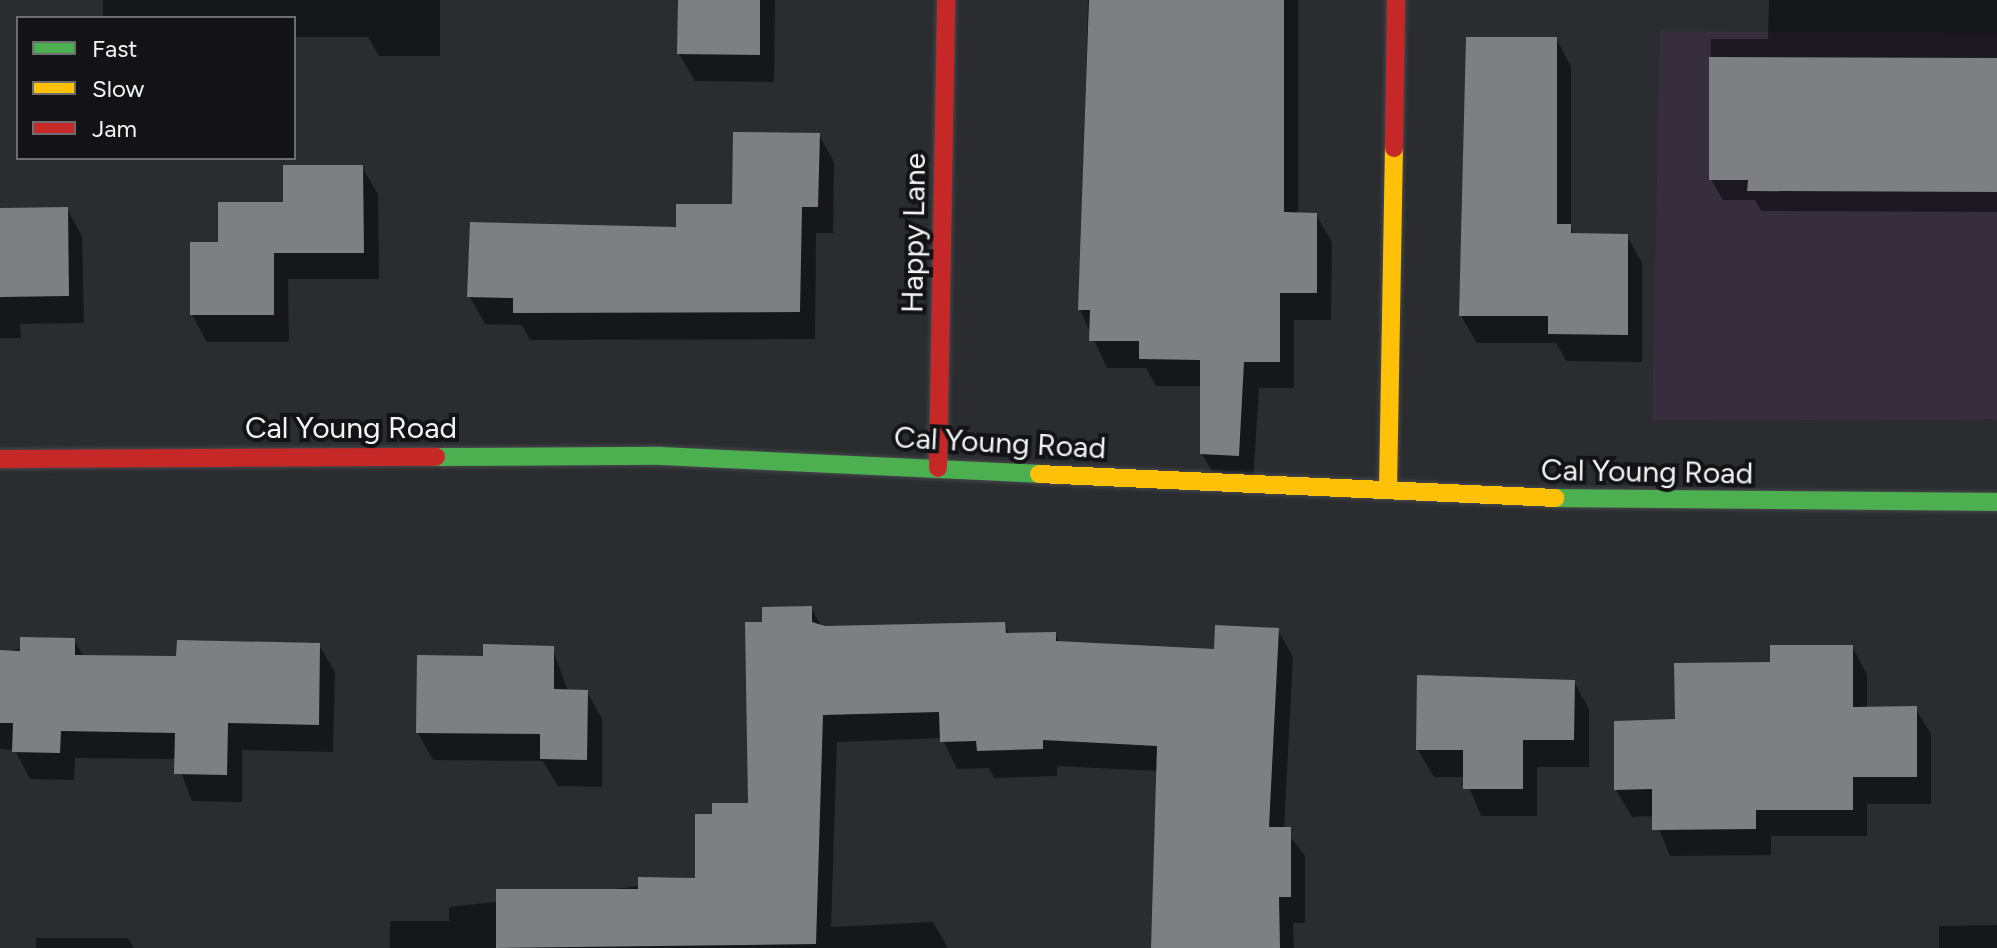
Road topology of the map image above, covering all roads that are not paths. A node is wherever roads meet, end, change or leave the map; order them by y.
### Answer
1 (946, 0) edge
2 (1396, 0) edge
3 (0, 459) edge
4 (938, 468) junction
5 (1388, 489) junction
6 (1997, 502) edge

1 - 4 main road, Happy Lane
2 - 5 main road
3 - 4 main road, Cal Young Road
4 - 5 main road, Cal Young Road
5 - 6 main road, Cal Young Road

